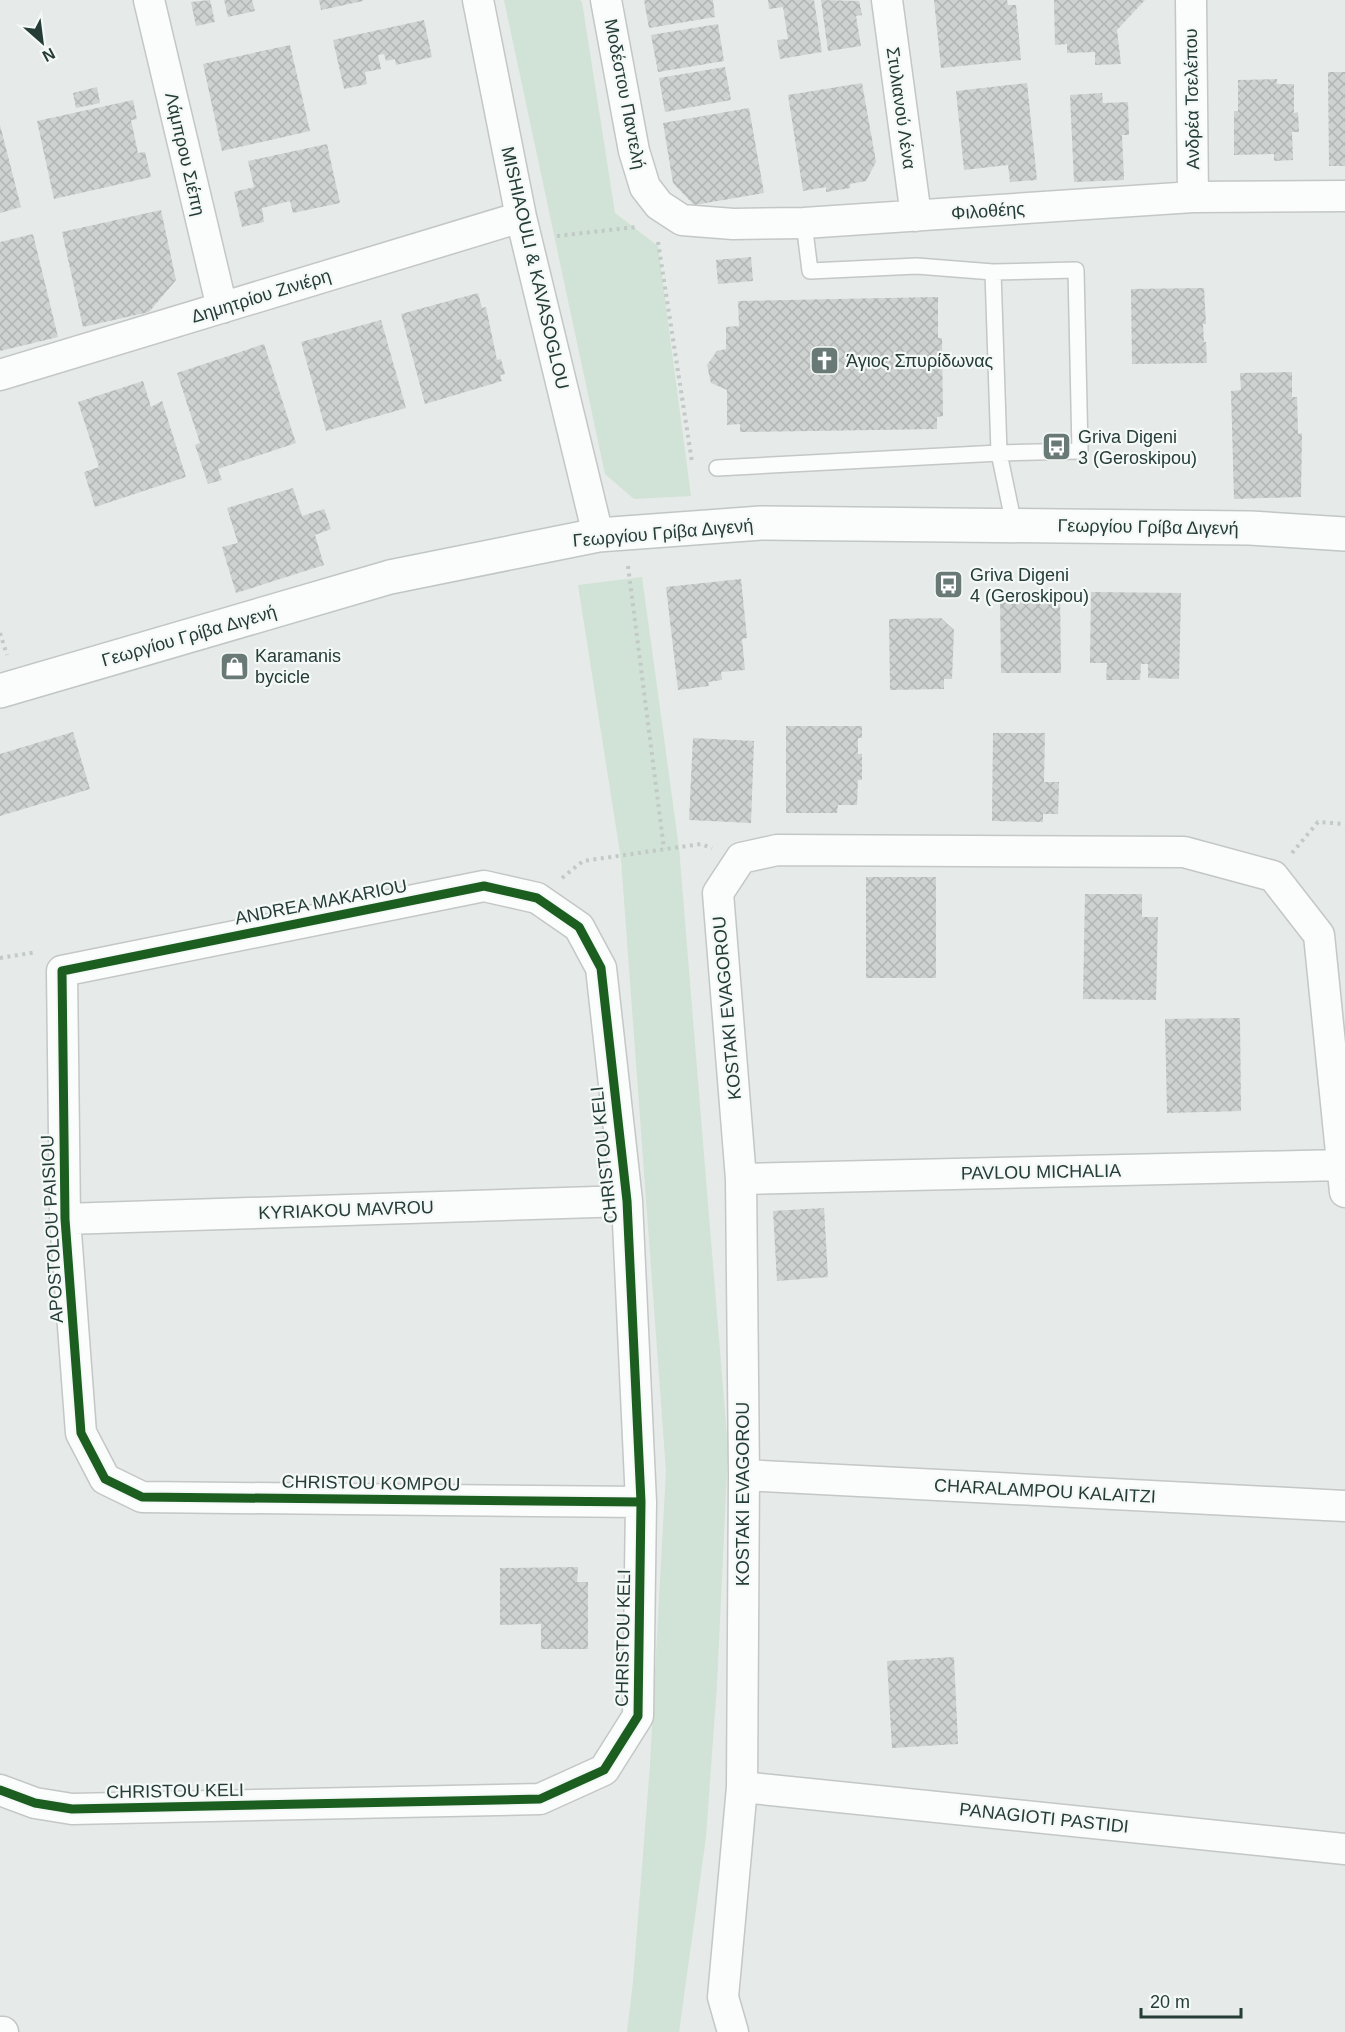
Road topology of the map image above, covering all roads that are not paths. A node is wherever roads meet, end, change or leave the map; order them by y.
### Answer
1 (149, 0) edge
2 (478, 0) edge
3 (606, 0) edge
4 (887, 0) edge
5 (1191, 0) edge
6 (1345, 196) edge
7 (1193, 197) junction
8 (653, 206) joint
9 (916, 216) junction
10 (804, 223) junction
11 (524, 229) junction
12 (993, 272) junction
13 (222, 308) junction
14 (0, 375) edge
15 (999, 453) junction
16 (717, 468) dead end
17 (1014, 525) junction
18 (611, 534) junction
19 (1345, 534) edge
20 (0, 691) edge
21 (579, 927) joint
22 (62, 971) joint
23 (1343, 1178) edge
24 (741, 1179) junction
25 (627, 1201) junction
26 (65, 1219) junction
27 (744, 1475) junction
28 (105, 1479) joint
29 (641, 1502) junction
30 (1345, 1506) edge
31 (742, 1787) junction
32 (0, 1790) edge
33 (1345, 1849) edge
34 (733, 2032) edge

1 - 13 street, Λάμπρου Σιέπη
2 - 11 street, MISHIAOULI & KAVASOGLOU
3 - 8 street, Μοδέστου Παντελή
4 - 9 street, Στυλιανού Λένα
5 - 7 street, Ανδρέα Τσελέπου
6 - 7 street, Φιλοθέης
7 - 9 street, Φιλοθέης
8 - 10 street, Φιλοθέης
9 - 10 street, Φιλοθέης
10 - 12 lane
11 - 13 street, Δημητρίου Ζινιέρη
11 - 18 street, MISHIAOULI & KAVASOGLOU
12 - 15 lane
12 - 15 lane
13 - 14 street, Δημητρίου Ζινιέρη
15 - 16 lane
15 - 17 lane
17 - 18 street, Γεωργίου Γρίβα Διγενή
17 - 19 street, Γεωργίου Γρίβα Διγενή
18 - 20 street, Γεωργίου Γρίβα Διγενή
21 - 22 street, ANDREA MAKARIOU
21 - 25 street, CHRISTOU KELI
22 - 26 street, APOSTOLOU PAISIOU
23 - 24 street, PAVLOU MICHALIA
23 - 24 street, KOSTAKI EVAGOROU
24 - 27 street, KOSTAKI EVAGOROU
25 - 26 street, KYRIAKOU MAVROU
25 - 29 street, CHRISTOU KELI
26 - 28 street, APOSTOLOU PAISIOU
27 - 30 street, CHARALAMPOU KALAITZI
27 - 31 street, KOSTAKI EVAGOROU
28 - 29 street, CHRISTOU KOMPOU
29 - 32 street, CHRISTOU KELI
31 - 33 street, PANAGIOTI PASTIDI
31 - 34 street, KOSTAKI EVAGOROU

